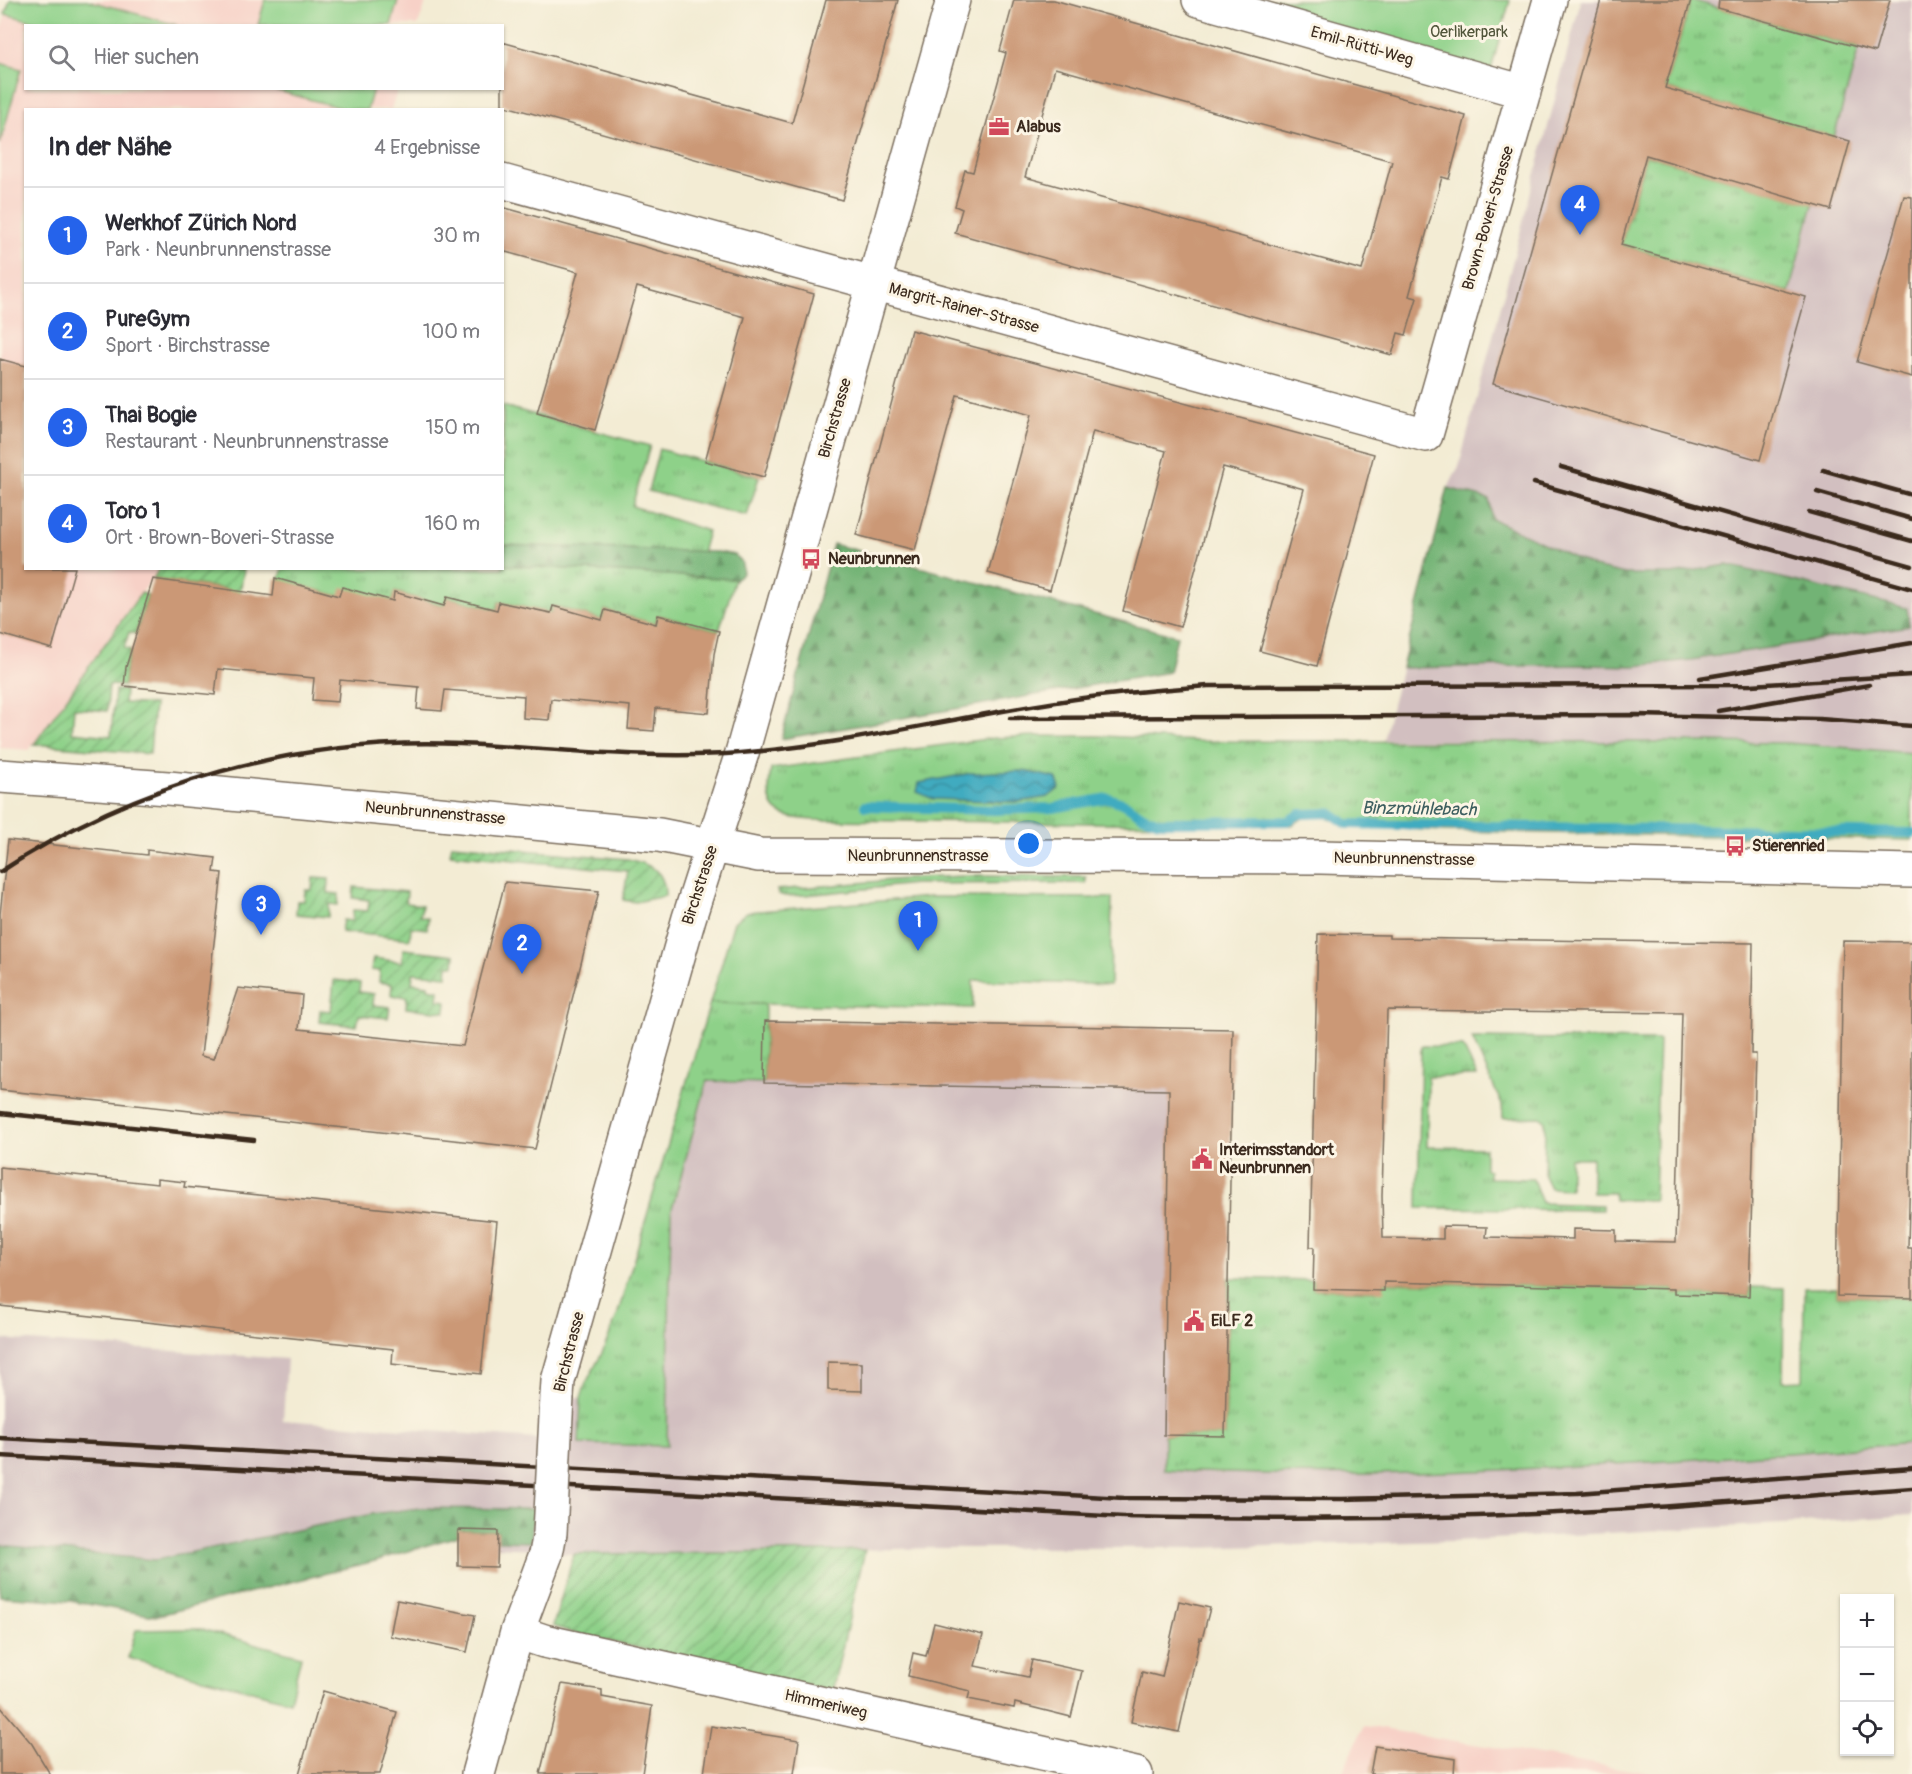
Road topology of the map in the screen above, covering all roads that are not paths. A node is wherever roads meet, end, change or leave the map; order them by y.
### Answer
1 (953, 0) edge
2 (1199, 0) edge
3 (1551, 0) edge
4 (1524, 92) junction
5 (504, 181) edge
6 (873, 283) junction
7 (1426, 435) joint
8 (0, 776) edge
9 (712, 846) junction
10 (1912, 871) edge
11 (517, 1632) junction
12 (477, 1774) edge
13 (1136, 1774) edge

1 - 6 street, Birchstrasse
2 - 4 street, Emil-Rütti-Weg
3 - 4 street, Brown-Boveri-Strasse
4 - 7 street, Brown-Boveri-Strasse
5 - 6 street, Margrit-Rainer-Strasse
6 - 7 street, Margrit-Rainer-Strasse
6 - 9 street, Birchstrasse
8 - 9 street, Neunbrunnenstrasse
9 - 10 street, Neunbrunnenstrasse
9 - 11 street, Birchstrasse, bridge
11 - 12 street, Birchstrasse
11 - 13 street, Himmeriweg

